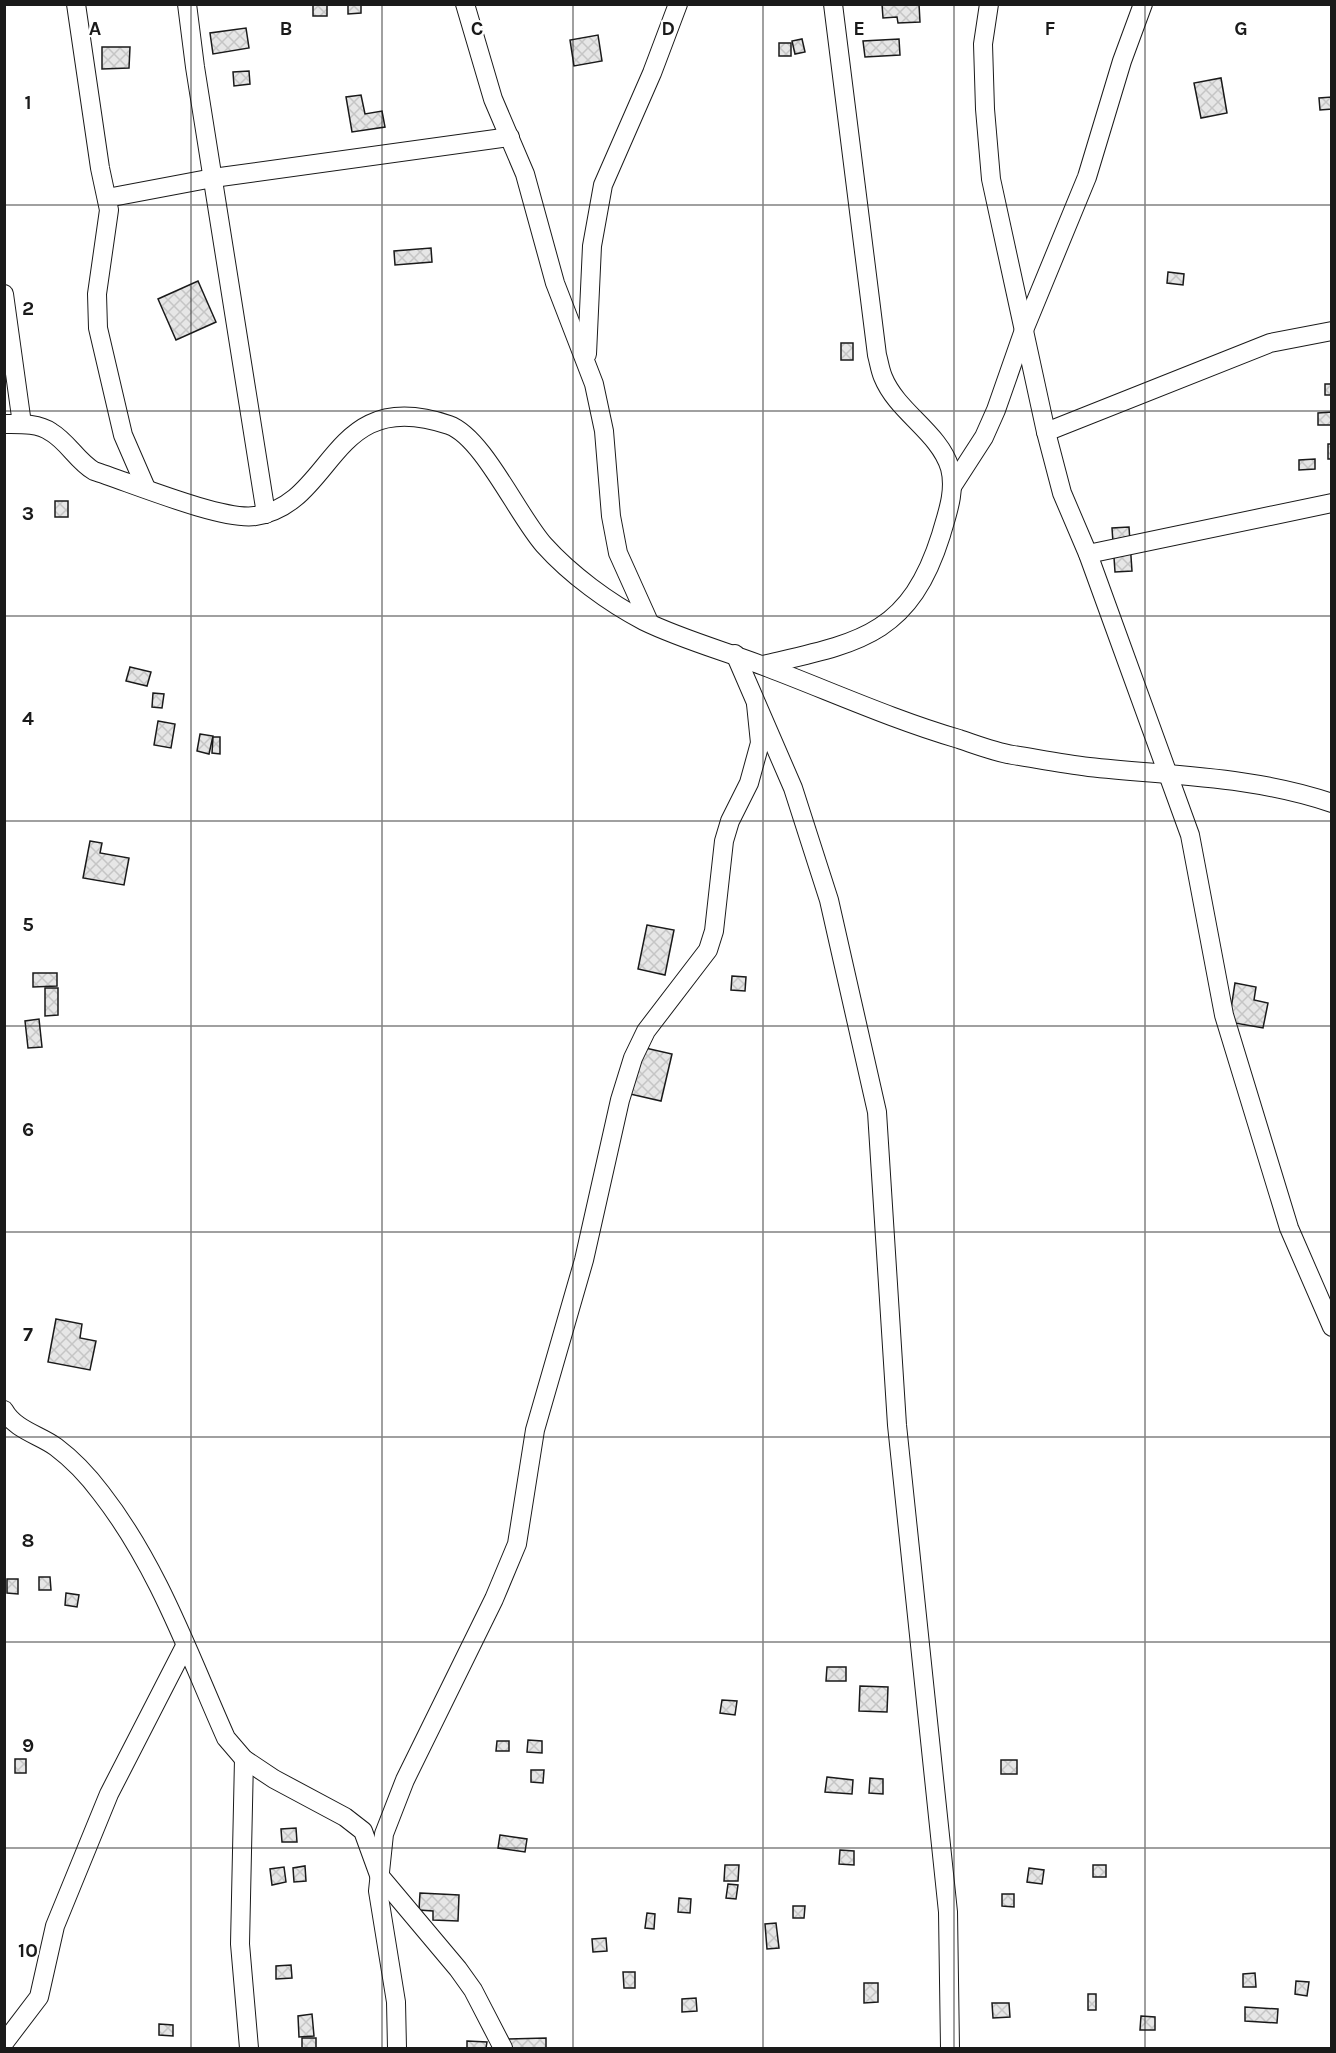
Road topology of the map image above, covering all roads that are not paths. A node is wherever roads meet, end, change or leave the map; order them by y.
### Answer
1 (76, 4) edge
2 (188, 4) edge
3 (465, 4) edge
4 (678, 4) edge
5 (833, 4) edge
6 (989, 4) edge
7 (1143, 4) edge
8 (510, 137) junction
9 (213, 177) junction
10 (107, 198) junction
11 (4, 294) edge
12 (1024, 330) junction
13 (1332, 331) edge
14 (586, 362) junction
15 (13, 424) edge
16 (1046, 432) junction
17 (952, 485) junction
18 (146, 488) junction
19 (1332, 502) edge
20 (266, 514) junction
21 (1088, 554) junction
22 (649, 622) junction
23 (735, 654) junction
24 (763, 665) junction
25 (756, 704) junction
26 (1170, 774) junction
27 (1332, 803) edge
28 (1332, 1327) edge
29 (4, 1410) edge
30 (185, 1646) junction
31 (244, 1759) junction
32 (379, 1875) junction
33 (4, 2043) edge
34 (249, 2049) edge
35 (397, 2049) edge
36 (503, 2049) edge
37 (950, 2049) edge

1 - 10 street
2 - 9 street
3 - 8 street
4 - 14 street
5 - 17 street
6 - 12 street
7 - 12 street
8 - 9 street
8 - 14 street
9 - 10 street
9 - 20 street
10 - 18 street
11 - 15 street
12 - 16 street
12 - 17 street
13 - 16 street
14 - 22 street
15 - 18 street
16 - 21 street
17 - 24 street
18 - 20 street
19 - 21 street
20 - 22 street
21 - 26 street
22 - 23 street
23 - 24 street
23 - 25 street
24 - 26 street
25 - 32 street
25 - 37 street
26 - 27 street
26 - 28 street
29 - 30 street
30 - 31 street
30 - 33 street
31 - 32 street
31 - 34 street
32 - 35 street
32 - 36 street

